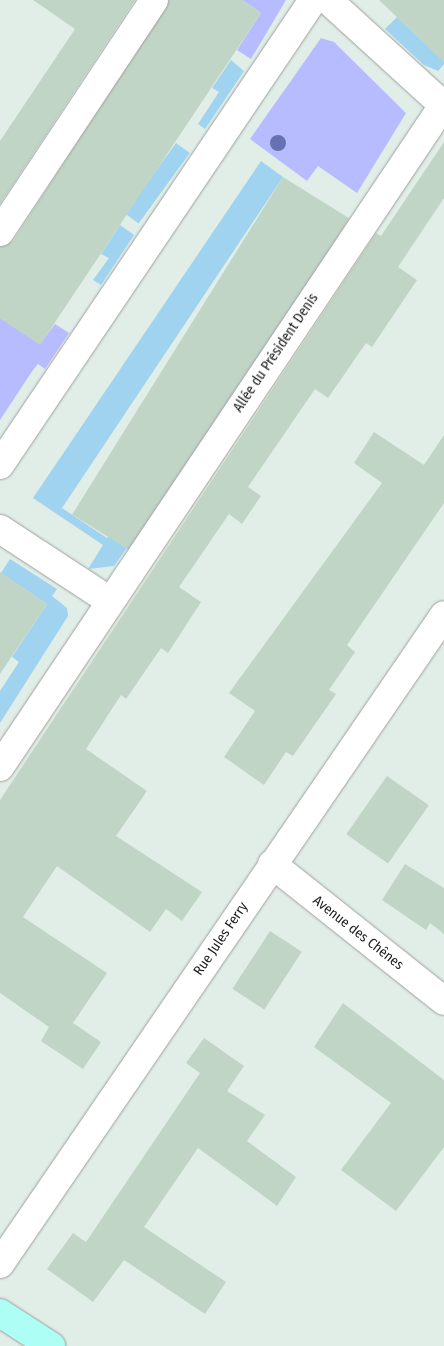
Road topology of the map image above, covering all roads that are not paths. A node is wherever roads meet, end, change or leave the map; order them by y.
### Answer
1 (154, 0) edge
2 (313, 0) edge
3 (328, 0) edge
4 (444, 104) edge
5 (0, 232) edge
6 (0, 465) edge
7 (0, 529) edge
8 (110, 601) junction
9 (444, 615) edge
10 (0, 767) edge
11 (272, 864) junction
12 (444, 1001) edge
13 (0, 1264) edge
14 (0, 1312) edge
15 (51, 1346) edge

1 - 5 street
2 - 6 street
3 - 4 street, Allée du Président Denis
4 - 8 street, Allée du Président Denis
7 - 8 street
8 - 10 street, Allée du Président Denis
9 - 11 street, Rue Jules Ferry
11 - 12 street, Avenue des Chênes
11 - 13 street, Rue Jules Ferry
14 - 15 main road

